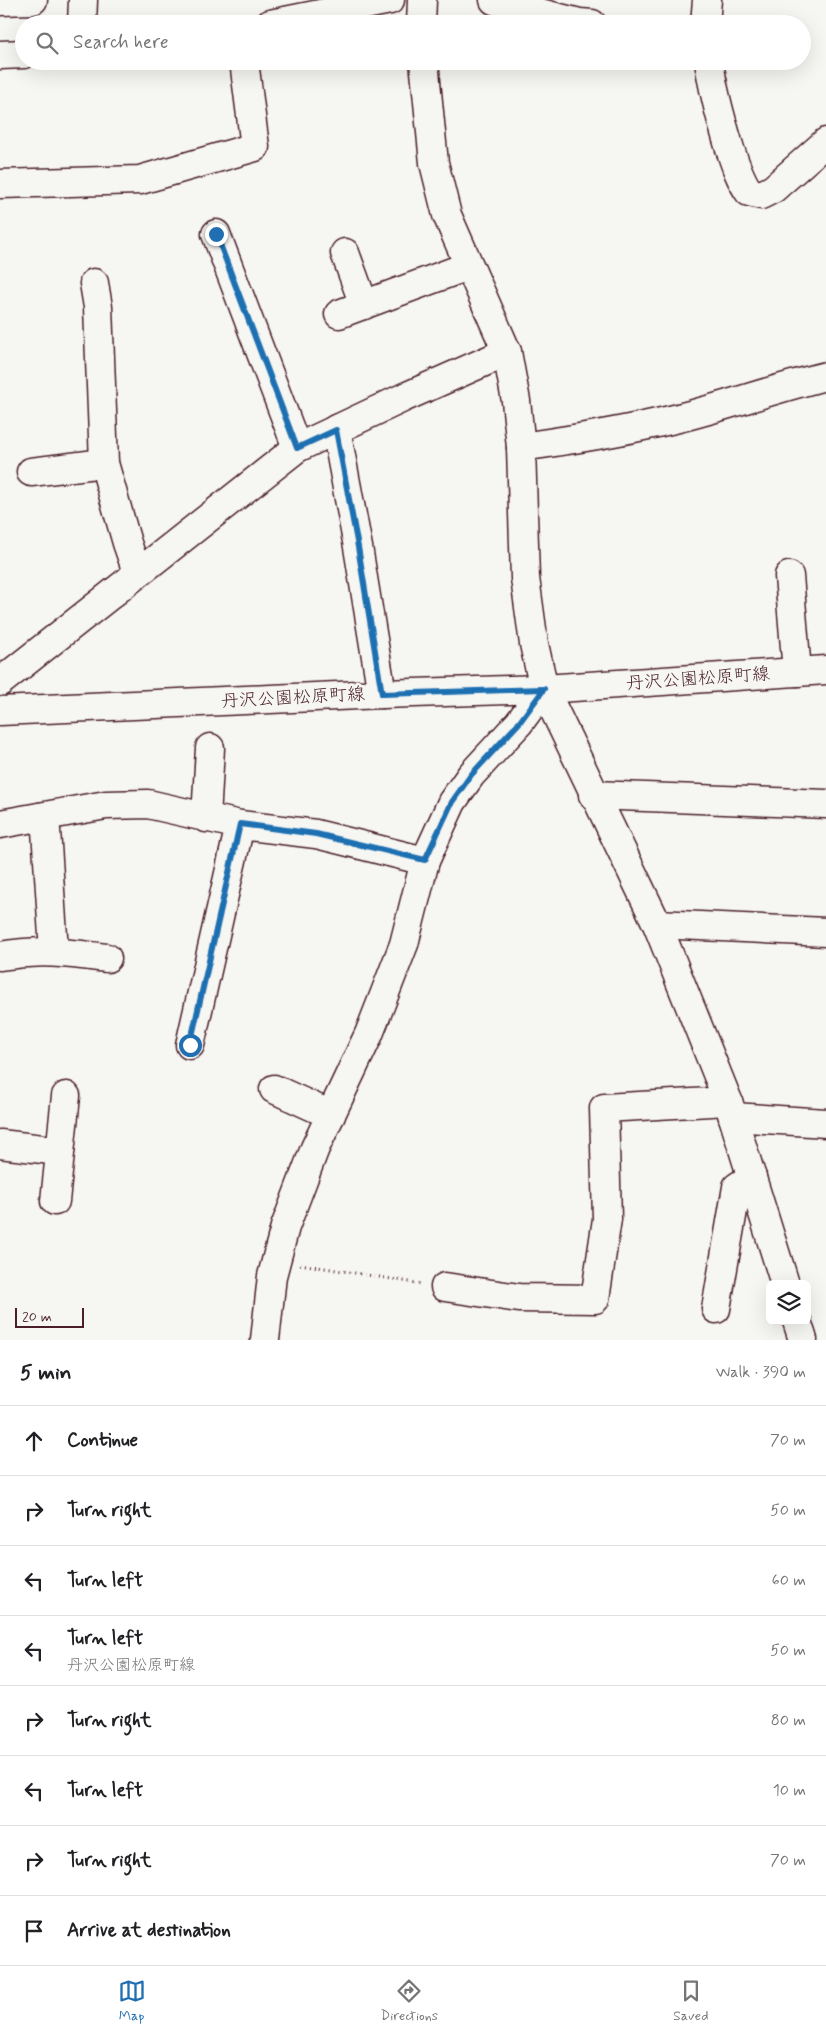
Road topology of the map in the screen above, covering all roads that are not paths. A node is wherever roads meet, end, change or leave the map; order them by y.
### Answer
1 (34, 0) edge
2 (82, 0) edge
3 (390, 0) edge
4 (422, 0) edge
5 (494, 0) edge
6 (707, 0) edge
7 (0, 1) edge
8 (82, 15) edge
9 (315, 15) edge
10 (421, 15) edge
11 (546, 15) edge
12 (706, 15) edge
13 (15, 54) edge
14 (0, 55) edge
15 (245, 70) edge
16 (425, 70) edge
17 (710, 70) edge
18 (826, 142) edge
19 (0, 184) edge
20 (216, 234) dead end
21 (345, 253) dead end
22 (468, 266) junction
23 (104, 298) dead end
24 (507, 352) junction
25 (826, 376) edge
26 (336, 430) junction
27 (521, 447) junction
28 (297, 448) junction
29 (104, 462) junction
30 (31, 472) dead end
31 (137, 572) junction
32 (789, 576) dead end
33 (826, 670) edge
34 (797, 672) junction
35 (0, 682) edge
36 (544, 689) junction
37 (382, 694) junction
38 (0, 711) edge
39 (210, 748) dead end
40 (593, 795) junction
41 (826, 804) edge
42 (40, 817) junction
43 (206, 818) junction
44 (0, 824) edge
45 (240, 824) junction
46 (425, 860) junction
47 (657, 924) junction
48 (826, 932) edge
49 (54, 951) junction
50 (0, 956) edge
51 (107, 958) dead end
52 (190, 1045) dead end
53 (274, 1089) dead end
54 (66, 1096) dead end
55 (730, 1109) junction
56 (331, 1115) junction
57 (826, 1123) edge
58 (0, 1144) edge
59 (60, 1151) junction
60 (752, 1177) junction
61 (55, 1201) dead end
62 (784, 1280) edge
63 (445, 1287) road end
64 (716, 1309) dead end
65 (798, 1325) edge
66 (265, 1340) edge
67 (803, 1340) edge
68 (820, 1340) edge
69 (826, 1340) edge

1 - 7 street
2 - 8 street
3 - 9 street
4 - 10 street
5 - 11 street
6 - 12 street
13 - 14 street
15 - 19 street
16 - 22 street
17 - 18 street
20 - 28 street
21 - 22 street
22 - 24 street
23 - 29 street
24 - 26 street
24 - 27 street
25 - 27 street
26 - 28 street
26 - 37 street
27 - 36 street
28 - 31 street
29 - 30 street
29 - 31 street
31 - 35 street
32 - 34 street
33 - 34 street, 丹沢公園松原町線
34 - 36 street, 丹沢公園松原町線
36 - 37 street, 丹沢公園松原町線
36 - 40 street
36 - 46 street
37 - 38 street, 丹沢公園松原町線
39 - 43 street
40 - 41 street
40 - 47 street
42 - 43 street
42 - 44 street
42 - 49 street
43 - 45 street
45 - 46 street
45 - 52 street
46 - 56 street
47 - 48 street
47 - 55 street
49 - 50 street
49 - 51 street
53 - 56 street
54 - 59 street
55 - 57 street
55 - 60 street
55 - 63 street
56 - 66 street
58 - 59 street
59 - 61 street
60 - 62 street
60 - 64 street
65 - 67 street
68 - 69 street

